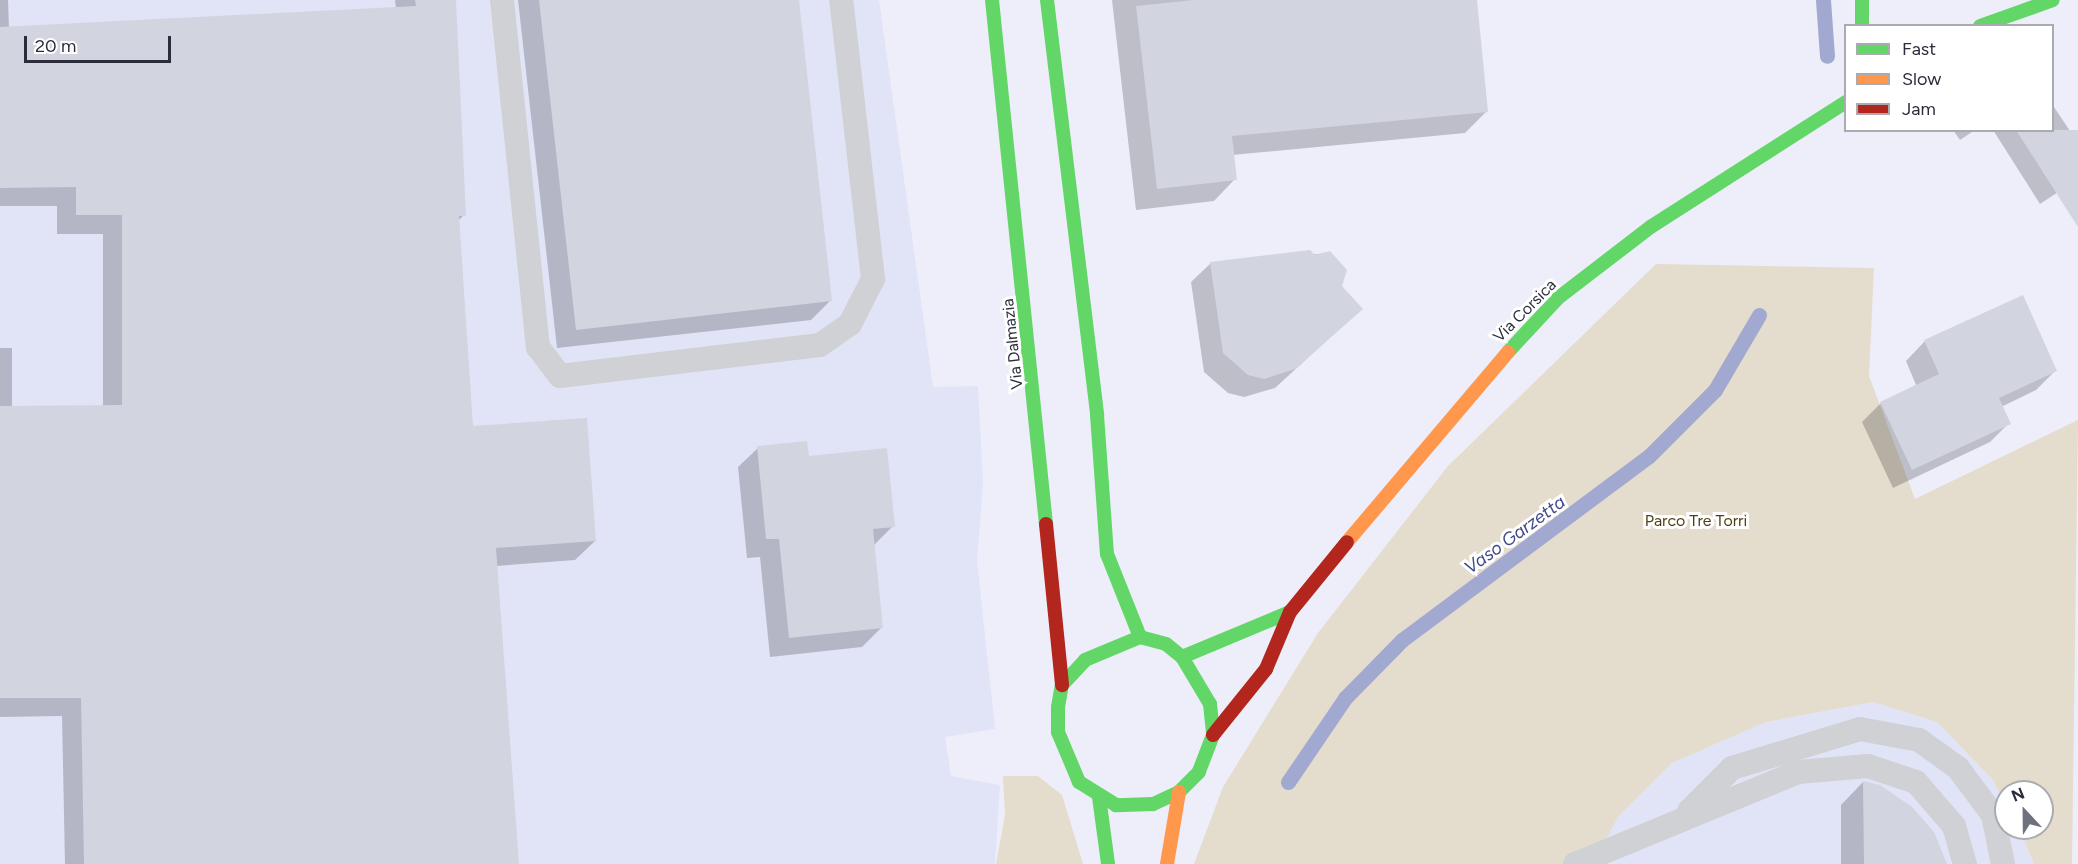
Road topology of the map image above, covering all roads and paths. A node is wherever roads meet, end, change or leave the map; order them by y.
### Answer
1 (502, 0) edge
2 (841, 0) edge
3 (992, 0) edge
4 (1047, 0) edge
5 (1863, 0) edge
6 (2053, 0) edge
7 (1862, 24) edge
8 (1986, 24) edge
9 (1844, 103) edge
10 (1290, 612) junction
11 (1140, 638) junction
12 (1182, 657) junction
13 (1062, 685) junction
14 (1213, 735) junction
15 (1179, 792) junction
16 (1099, 797) junction
17 (1682, 817) junction
18 (1108, 864) edge
19 (1167, 864) edge
20 (1575, 864) edge
21 (1965, 864) edge
22 (2003, 864) edge

1 - 2 lane
3 - 13 main road, Via Dalmazia
4 - 11 main road
5 - 7 main road
6 - 8 main road
9 - 10 main road, Via Corsica
10 - 12 main road, Via Corsica
10 - 14 main road, Via Corsica
11 - 12 main road, Via Corsica
11 - 13 main road
12 - 14 main road, Via Corsica
13 - 16 main road, Via Corsica
14 - 15 main road, Via Corsica
15 - 16 main road, Via Corsica
15 - 19 main road
16 - 18 main road
17 - 20 lane
17 - 21 lane
17 - 22 lane

